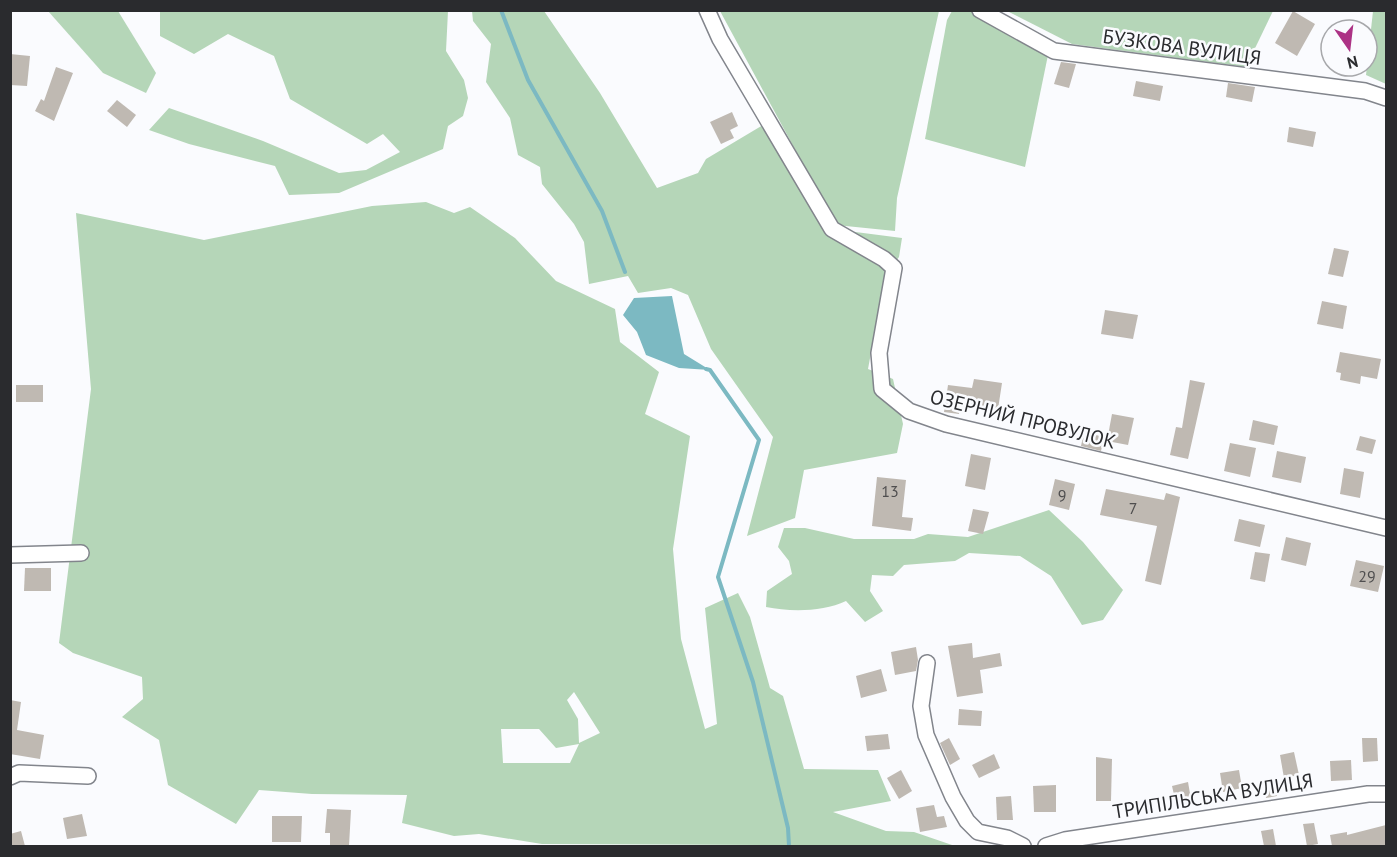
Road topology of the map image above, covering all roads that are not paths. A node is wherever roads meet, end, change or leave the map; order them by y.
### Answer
1 (707, 10) edge
2 (980, 10) edge
3 (1386, 98) edge
4 (1386, 528) edge
5 (81, 553) dead end
6 (10, 555) edge
7 (927, 663) dead end
8 (88, 776) dead end
9 (10, 777) edge
10 (1386, 794) edge
11 (1023, 846) edge
12 (1046, 846) edge

1 - 4 street, ОЗЕРНИЙ ПРОВУЛОК
2 - 3 street, БУЗКОВА ВУЛИЦЯ
5 - 6 street
7 - 11 street
8 - 9 street
10 - 12 street, ТРИПІЛЬСЬКА ВУЛИЦЯ

